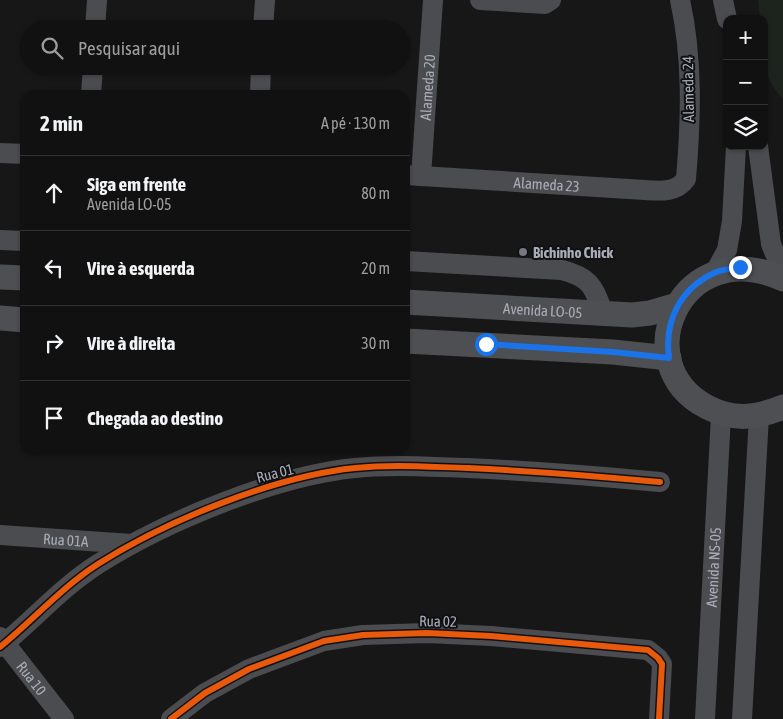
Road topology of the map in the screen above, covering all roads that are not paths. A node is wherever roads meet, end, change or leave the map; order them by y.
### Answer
1 (97, 0) edge
2 (265, 0) edge
3 (433, 0) edge
4 (480, 0) edge
5 (551, 0) edge
6 (680, 0) edge
7 (723, 0) edge
8 (726, 15) edge
9 (96, 20) edge
10 (264, 20) edge
11 (92, 75) edge
12 (261, 75) edge
13 (91, 90) edge
14 (260, 90) edge
15 (736, 150) edge
16 (759, 150) edge
17 (0, 153) edge
18 (20, 154) edge
19 (413, 176) edge
20 (686, 180) joint
21 (0, 240) edge
22 (20, 241) edge
23 (410, 262) edge
24 (715, 272) junction
25 (783, 273) edge
26 (0, 276) edge
27 (20, 278) edge
28 (783, 279) edge
29 (410, 302) edge
30 (677, 304) junction
31 (604, 314) junction
32 (0, 318) edge
33 (20, 320) edge
34 (410, 341) edge
35 (669, 358) junction
36 (783, 406) edge
37 (722, 415) junction
38 (759, 416) junction
39 (660, 482) dead end
40 (0, 535) edge
41 (132, 544) junction
42 (2, 642) edge
43 (64, 719) edge
44 (171, 719) edge
45 (659, 719) edge
46 (705, 719) edge
47 (742, 719) edge

1 - 9 street
2 - 10 street
3 - 19 street, Alameda 20
4 - 5 street
6 - 20 street, Alameda 24
7 - 8 street
11 - 13 street
12 - 14 street
15 - 24 street
16 - 25 street
17 - 18 street
19 - 20 street, Alameda 23
21 - 22 street
23 - 31 street
24 - 28 main road
24 - 30 main road
26 - 27 main road
29 - 31 main road, Avenida LO-05
30 - 31 main road, Avenida LO-05
30 - 35 main road
32 - 33 main road
34 - 35 main road
35 - 37 main road
36 - 38 main road
37 - 38 main road
37 - 46 street, Avenida NS-05
38 - 47 street
39 - 41 street, Rua 01
40 - 41 street, Rua 01A
41 - 42 street, Rua 01
42 - 43 street, Rua 10
44 - 45 street, Rua 02

